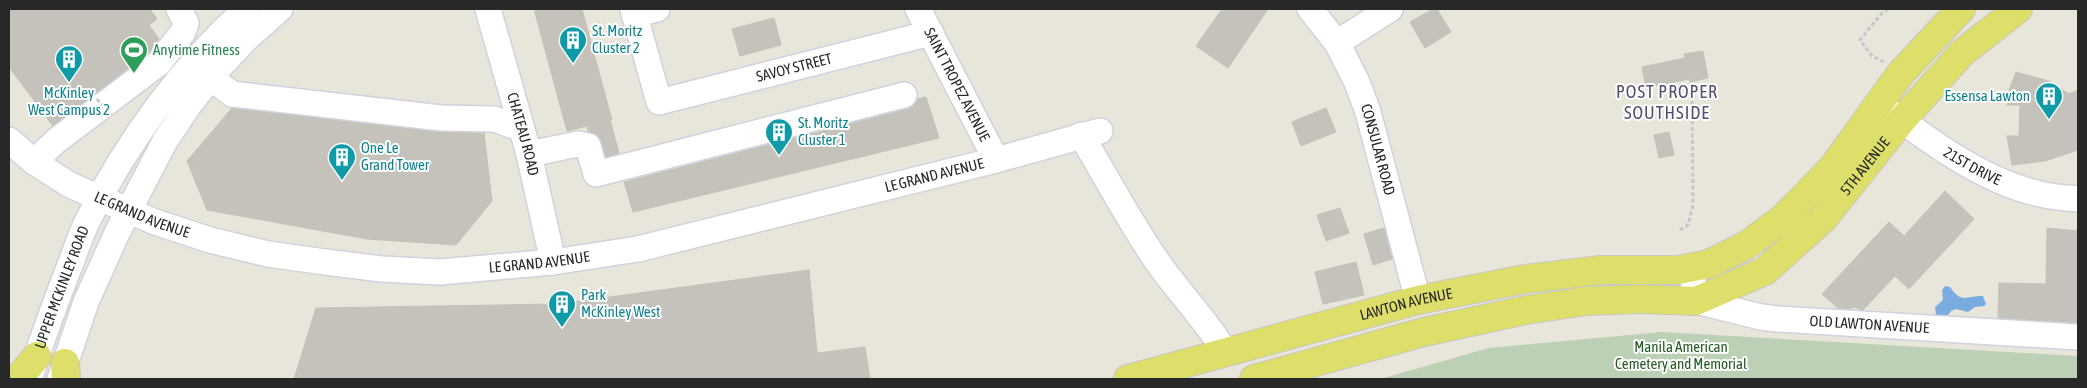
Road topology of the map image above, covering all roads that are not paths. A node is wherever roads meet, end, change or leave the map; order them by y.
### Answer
1 (179, 9) edge
2 (280, 9) edge
3 (488, 9) edge
4 (918, 9) edge
5 (1310, 9) edge
6 (1390, 9) edge
7 (1962, 9) edge
8 (2018, 9) edge
9 (641, 11) edge
10 (235, 20) edge
11 (931, 33) junction
12 (1337, 43) junction
13 (211, 78) junction
14 (904, 95) dead end
15 (1879, 103) junction
16 (1902, 120) junction
17 (522, 129) junction
18 (9, 140) edge
19 (529, 154) junction
20 (996, 160) junction
21 (34, 162) junction
22 (100, 197) junction
23 (2078, 199) edge
24 (129, 211) junction
25 (553, 262) junction
26 (1691, 268) junction
27 (1418, 300) junction
28 (1696, 301) junction
29 (2078, 336) edge
30 (1226, 353) junction
31 (33, 368) edge
32 (64, 374) edge
33 (18, 379) edge
34 (1128, 379) edge
35 (1254, 379) edge

1 - 21 street
2 - 10 street
3 - 17 street, CHATEAU ROAD
4 - 11 street, SAINT TROPEZ AVENUE
5 - 12 street, CONSULAR ROAD
6 - 12 street
7 - 15 main road, 5TH AVENUE
8 - 16 main road, 5TH AVENUE
9 - 11 street, SAVOY STREET
10 - 13 street, UPPER MCKINLEY ROAD
10 - 22 street, UPPER MCKINLEY ROAD
11 - 20 street, SAINT TROPEZ AVENUE
12 - 27 street, CONSULAR ROAD
13 - 17 street
13 - 24 street, UPPER MCKINLEY ROAD
14 - 19 street
15 - 16 street, 21ST DRIVE
15 - 26 main road, 5TH AVENUE
16 - 23 street, 21ST DRIVE
16 - 28 main road, 5TH AVENUE
17 - 19 street, CHATEAU ROAD
18 - 21 street, LE GRAND AVENUE
19 - 25 street, CHATEAU ROAD
20 - 25 street, LE GRAND AVENUE
20 - 30 street, LE GRAND AVENUE
21 - 22 street, LE GRAND AVENUE
22 - 24 street, LE GRAND AVENUE
22 - 31 street, UPPER MCKINLEY ROAD
24 - 25 street, LE GRAND AVENUE
24 - 32 street, UPPER MCKINLEY ROAD
26 - 27 main road, LAWTON AVENUE
26 - 28 street
27 - 30 main road, LAWTON AVENUE
28 - 29 street, OLD LAWTON AVENUE
28 - 35 main road, LAWTON AVENUE
30 - 34 main road, LAWTON AVENUE
31 - 33 main road

